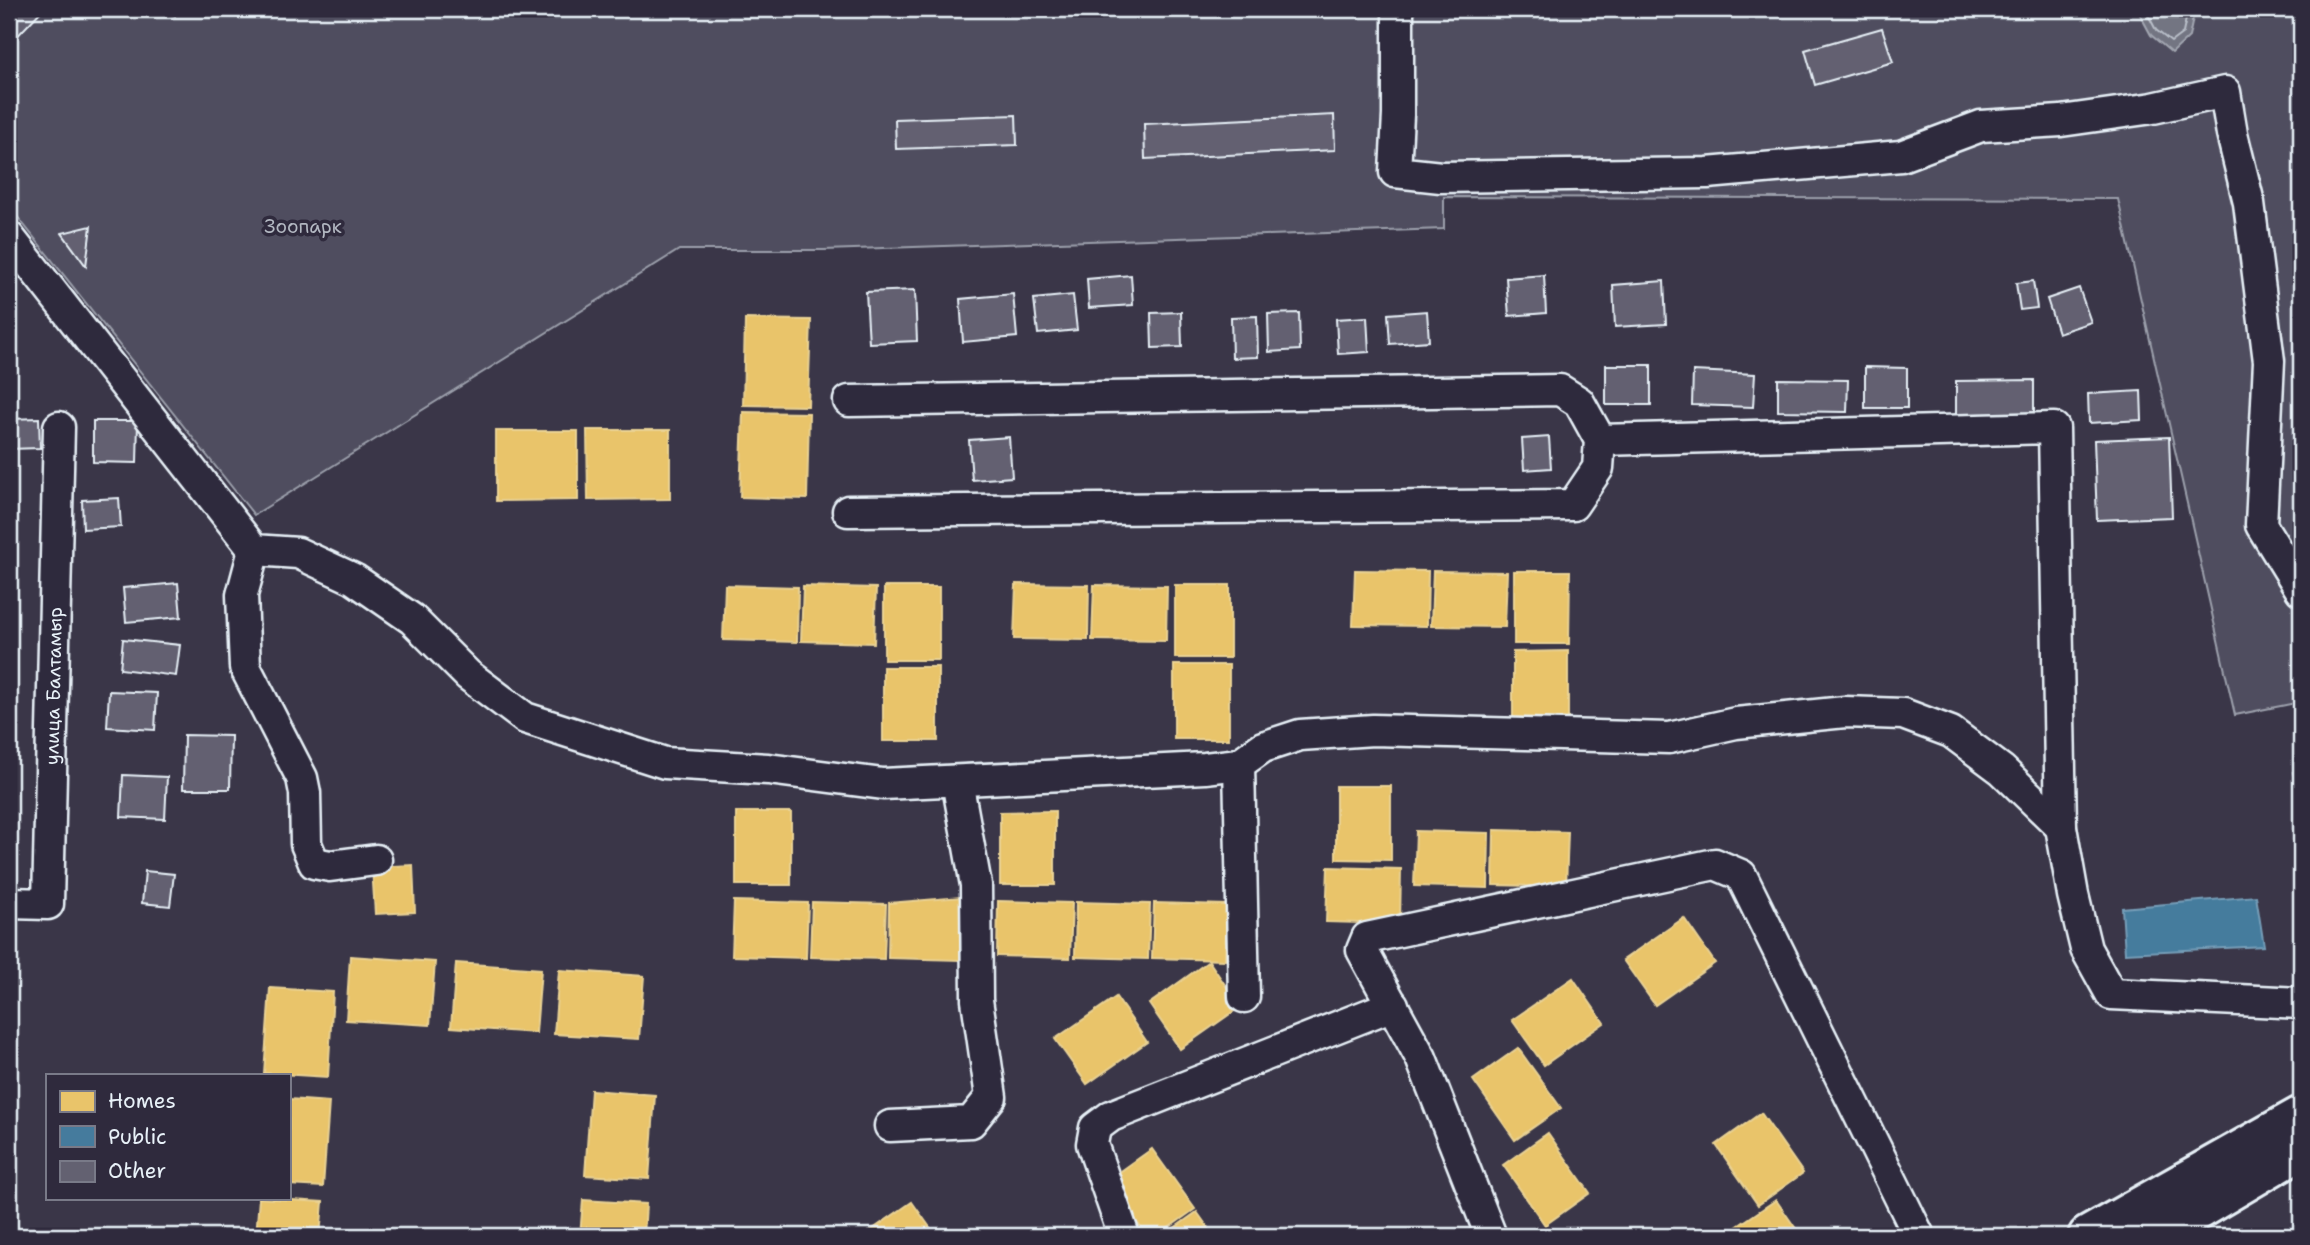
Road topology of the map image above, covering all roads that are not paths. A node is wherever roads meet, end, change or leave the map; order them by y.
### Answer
1 (1398, 9) edge
2 (13, 249) edge
3 (849, 401) dead end
4 (59, 427) dead end
5 (1600, 440) junction
6 (848, 511) dead end
7 (254, 550) junction
8 (2301, 590) edge
9 (1239, 764) junction
10 (957, 781) junction
11 (2061, 827) junction
12 (376, 860) dead end
13 (9, 903) edge
14 (1244, 997) dead end
15 (2301, 1003) edge
16 (1393, 1005) junction
17 (2301, 1116) edge
18 (890, 1126) dead end
19 (2301, 1149) edge
20 (1124, 1236) edge
21 (1491, 1236) edge
22 (1920, 1236) edge
23 (2088, 1236) edge
24 (2154, 1236) edge

1 - 8 street
2 - 7 street
3 - 5 street
4 - 13 street, улица Балтамыр
5 - 6 street
5 - 11 street
7 - 10 street
7 - 12 street
9 - 10 street
9 - 11 street
9 - 14 street
10 - 18 street
11 - 15 street
16 - 20 street
16 - 21 street
16 - 22 street
17 - 23 main road
19 - 24 main road

